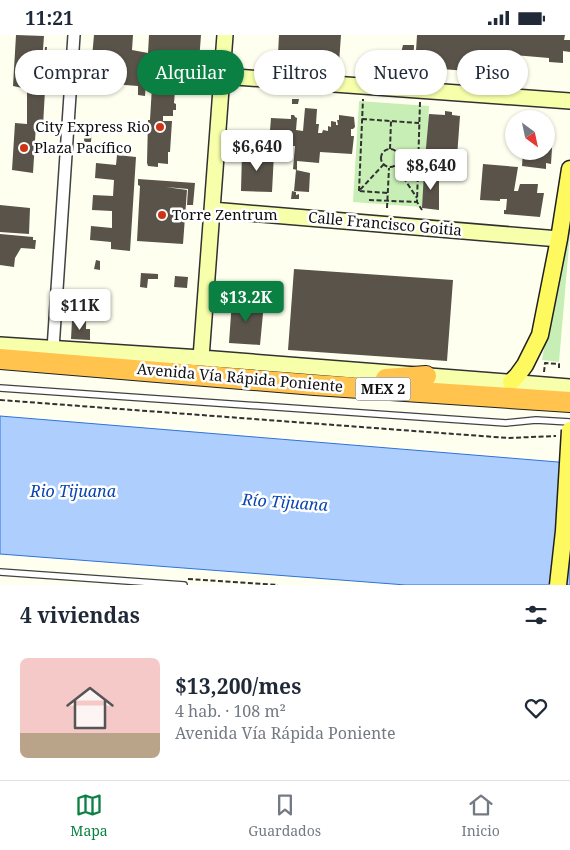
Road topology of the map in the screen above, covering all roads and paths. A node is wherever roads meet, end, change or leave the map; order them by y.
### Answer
1 (74, 35) edge
2 (225, 35) edge
3 (224, 50) edge
4 (244, 78) edge
5 (221, 95) edge
6 (363, 95) dead end
7 (420, 100) dead end
8 (570, 101) edge
9 (362, 119) junction
10 (391, 121) junction
11 (419, 123) junction
12 (390, 149) junction
13 (384, 164) junction
14 (395, 165) junction
15 (389, 167) junction
16 (570, 169) edge
17 (359, 191) junction
18 (388, 193) junction
19 (417, 198) junction
20 (369, 199) dead end
21 (387, 200) junction
22 (417, 202) junction
23 (387, 208) dead end
24 (212, 210) junction
25 (422, 210) dead end
26 (559, 239) junction
27 (0, 345) edge
28 (54, 349) junction
29 (201, 358) junction
30 (0, 359) edge
31 (559, 368) dead end
32 (544, 372) dead end
33 (426, 376) junction
34 (511, 382) junction
35 (315, 385) junction
36 (570, 387) edge
37 (0, 388) edge
38 (0, 400) edge
39 (570, 402) edge
40 (570, 422) edge
41 (566, 433) edge
42 (0, 572) edge
43 (184, 585) edge
44 (558, 585) edge

1 - 28 street
2 - 3 street
4 - 8 street
5 - 24 street
6 - 9 path
7 - 11 path
9 - 10 path
9 - 17 path
10 - 11 path
10 - 12 path
11 - 19 path
12 - 13 path
12 - 14 path
13 - 15 path
13 - 17 path
14 - 15 path
14 - 19 path
15 - 18 path
16 - 26 main road
17 - 18 path
18 - 21 path
19 - 22 path
20 - 21 path
21 - 22 path
21 - 23 path
22 - 25 path
24 - 26 street, Calle Francisco Goitia
24 - 29 street
26 - 34 main road
27 - 28 street, Avenida Vía Rápida Poniente
28 - 29 street, Avenida Vía Rápida Poniente
29 - 33 street, Avenida Vía Rápida Poniente
30 - 35 highway, Avenida Vía Rápida Poniente / MEX 2
31 - 32 path
33 - 34 street, Avenida Vía Rápida Poniente
33 - 35 highway
34 - 36 street, Avenida Vía Rápida Poniente
35 - 39 highway, Avenida Vía Rápida Poniente / MEX 2
37 - 40 lane
38 - 41 path
41 - 44 main road, bridge
42 - 43 lane

